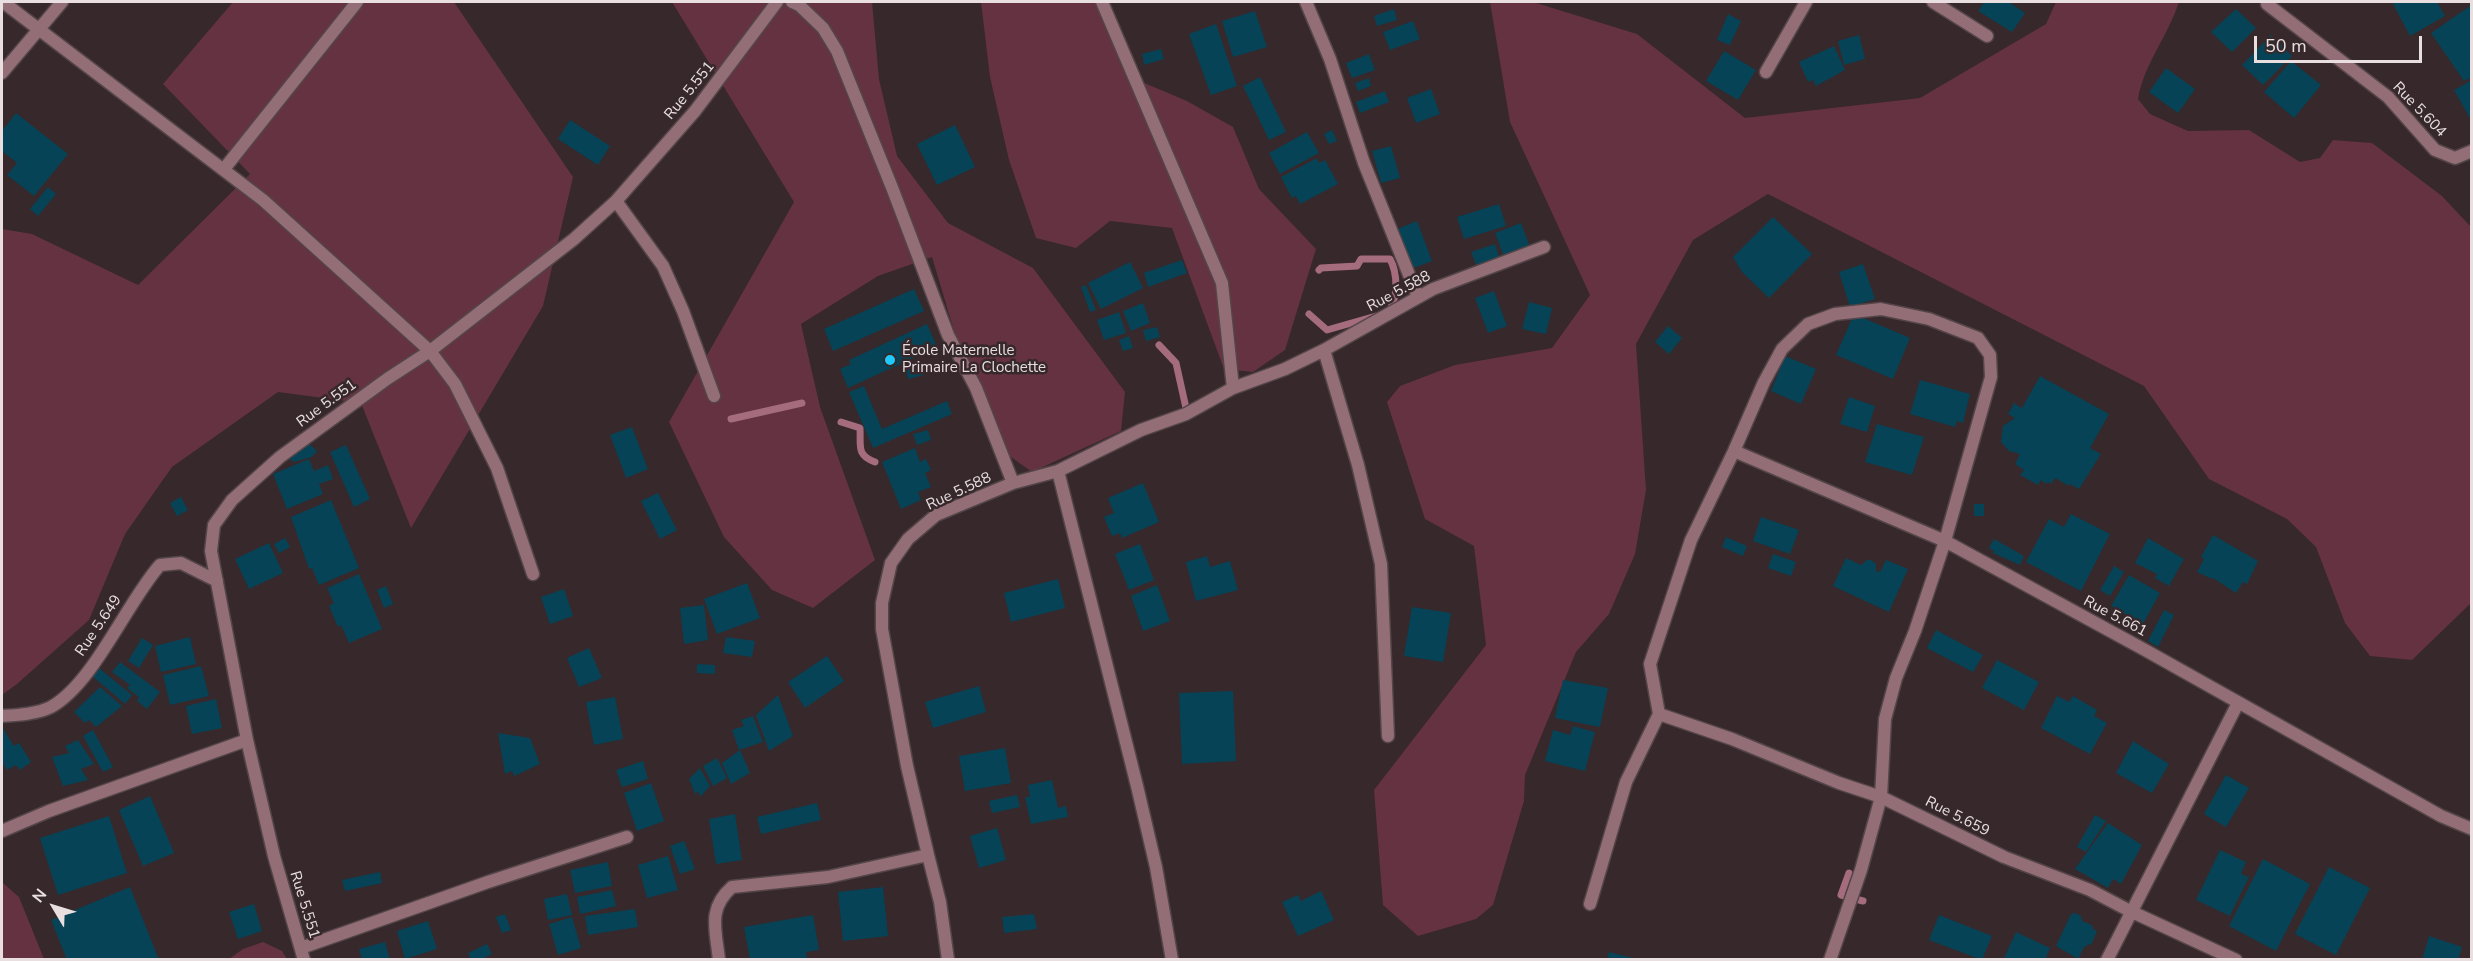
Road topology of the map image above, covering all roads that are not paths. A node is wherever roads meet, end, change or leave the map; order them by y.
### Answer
1 (3, 2) edge
2 (62, 2) edge
3 (357, 2) edge
4 (777, 2) edge
5 (792, 2) edge
6 (1102, 2) edge
7 (1306, 2) edge
8 (1806, 2) edge
9 (1933, 2) edge
10 (2266, 2) edge
11 (41, 29) junction
12 (1987, 36) dead end
13 (1766, 72) dead end
14 (2, 73) edge
15 (2472, 151) edge
16 (224, 169) junction
17 (616, 201) junction
18 (1544, 248) dead end
19 (1418, 297) junction
20 (1324, 350) junction
21 (430, 351) junction
22 (1233, 388) junction
23 (714, 396) dead end
24 (1734, 451) junction
25 (1058, 471) junction
26 (1012, 483) junction
27 (1945, 541) junction
28 (533, 574) dead end
29 (217, 581) junction
30 (2238, 703) junction
31 (1659, 714) junction
32 (2, 716) edge
33 (1388, 736) dead end
34 (247, 740) junction
35 (1881, 797) junction
36 (2472, 829) edge
37 (2, 831) edge
38 (627, 837) dead end
39 (928, 855) junction
40 (1590, 904) dead end
41 (2130, 911) junction
42 (303, 954) edge
43 (719, 960) edge
44 (948, 960) edge
45 (1172, 960) edge
46 (1830, 960) edge
47 (2107, 960) edge
48 (2236, 960) edge

1 - 11 street
2 - 11 street
3 - 16 street
4 - 17 street, Rue 5.551
5 - 26 street
6 - 22 street
7 - 19 street
8 - 13 street
9 - 12 street
10 - 15 street, Rue 5.604
11 - 14 street
11 - 16 street
16 - 21 street
17 - 21 street, Rue 5.551
17 - 23 street
18 - 19 street, Rue 5.588
19 - 20 street, Rue 5.588
20 - 22 street, Rue 5.588
20 - 33 street
21 - 28 street
21 - 29 street, Rue 5.551
22 - 25 street, Rue 5.588
24 - 27 street, Rue 5.661
24 - 27 street
24 - 31 street
25 - 26 street, Rue 5.588
25 - 45 street
26 - 39 street, Rue 5.588
27 - 30 street, Rue 5.661
27 - 35 street
29 - 32 street, Rue 5.649
29 - 34 street, Rue 5.551
30 - 36 street, Rue 5.661
30 - 41 street
31 - 35 street, Rue 5.659
31 - 40 street
34 - 37 street
34 - 42 street, Rue 5.551
35 - 41 street, Rue 5.659
35 - 46 street
38 - 42 street
39 - 43 street
39 - 44 street, Rue 5.588
41 - 47 street
41 - 48 street, Rue 5.659

